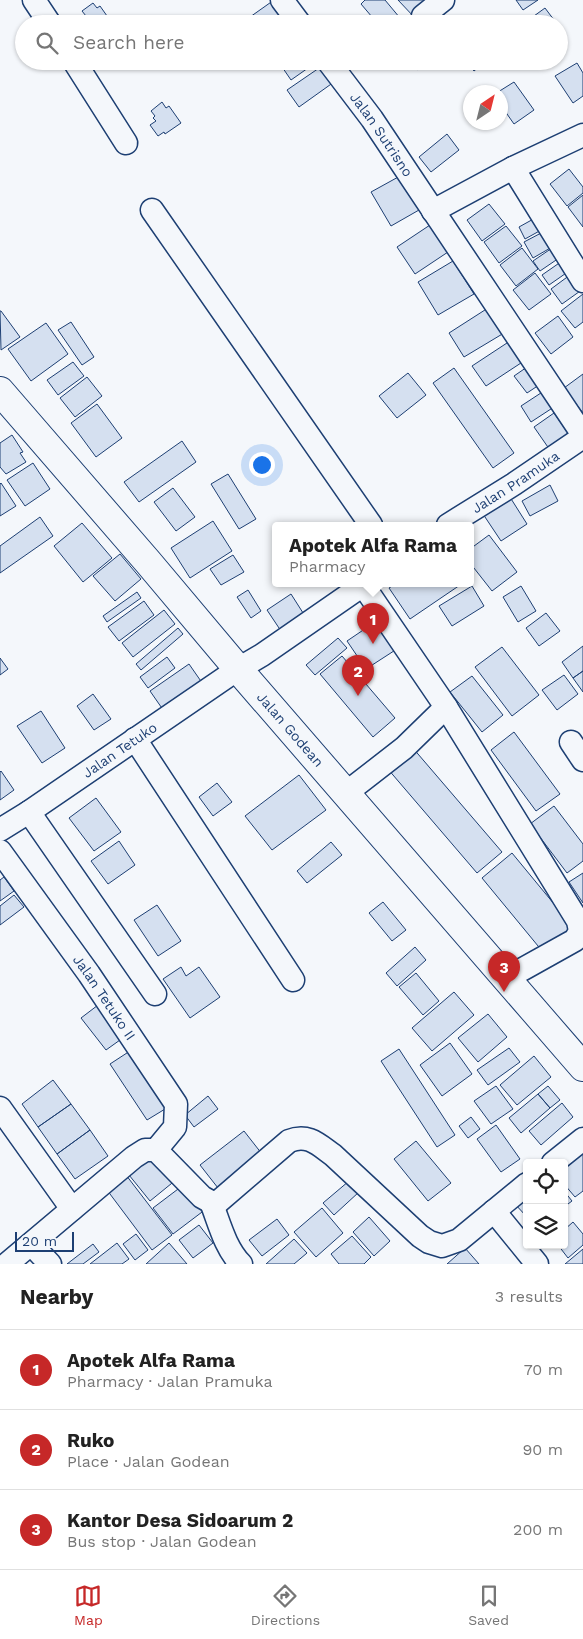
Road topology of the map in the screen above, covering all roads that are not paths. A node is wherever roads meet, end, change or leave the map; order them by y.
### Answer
1 (34, 0) edge
2 (282, 0) edge
3 (443, 0) edge
4 (44, 15) edge
5 (293, 15) edge
6 (424, 15) edge
7 (80, 70) edge
8 (335, 70) edge
9 (583, 136) edge
10 (126, 143) dead end
11 (513, 168) junction
12 (152, 210) dead end
13 (433, 211) junction
14 (583, 281) edge
15 (0, 391) edge
16 (583, 436) edge
17 (369, 522) edge
18 (453, 522) edge
19 (360, 587) edge
20 (366, 587) edge
21 (238, 669) junction
22 (446, 707) junction
23 (135, 739) junction
24 (346, 793) junction
25 (29, 812) junction
26 (0, 830) edge
27 (0, 851) edge
28 (507, 978) junction
29 (293, 980) dead end
30 (155, 994) dead end
31 (583, 1067) edge
32 (0, 1108) edge
33 (583, 1139) edge
34 (156, 1150) junction
35 (558, 1159) edge
36 (523, 1187) edge
37 (210, 1202) junction
38 (72, 1209) junction
39 (494, 1211) junction
40 (31, 1244) junction
41 (439, 1255) edge
42 (7, 1264) edge
43 (50, 1264) edge
44 (241, 1264) edge
45 (537, 1264) edge

1 - 4 street
2 - 5 street
3 - 6 street
7 - 10 street
8 - 13 street, Jalan Sutrisno
9 - 11 street
11 - 13 street
11 - 14 street
12 - 17 street
13 - 16 street, Jalan Sutrisno
15 - 21 main road, Jalan Godean
16 - 18 street, Jalan Pramuka
19 - 21 street
20 - 22 street
21 - 23 street, Jalan Tetuko
21 - 24 main road, Jalan Godean
22 - 24 street
22 - 28 street
23 - 25 street, Jalan Tetuko
23 - 29 street
24 - 28 main road, Jalan Godean
25 - 26 street, Jalan Tetuko
25 - 30 street
27 - 34 street, Jalan Tetuko II
28 - 31 main road, Jalan Godean
32 - 38 street
33 - 35 street
34 - 37 street
34 - 38 street
36 - 39 street
37 - 41 street
37 - 44 street
38 - 40 street
39 - 41 street
39 - 45 street
40 - 42 street
40 - 43 street

